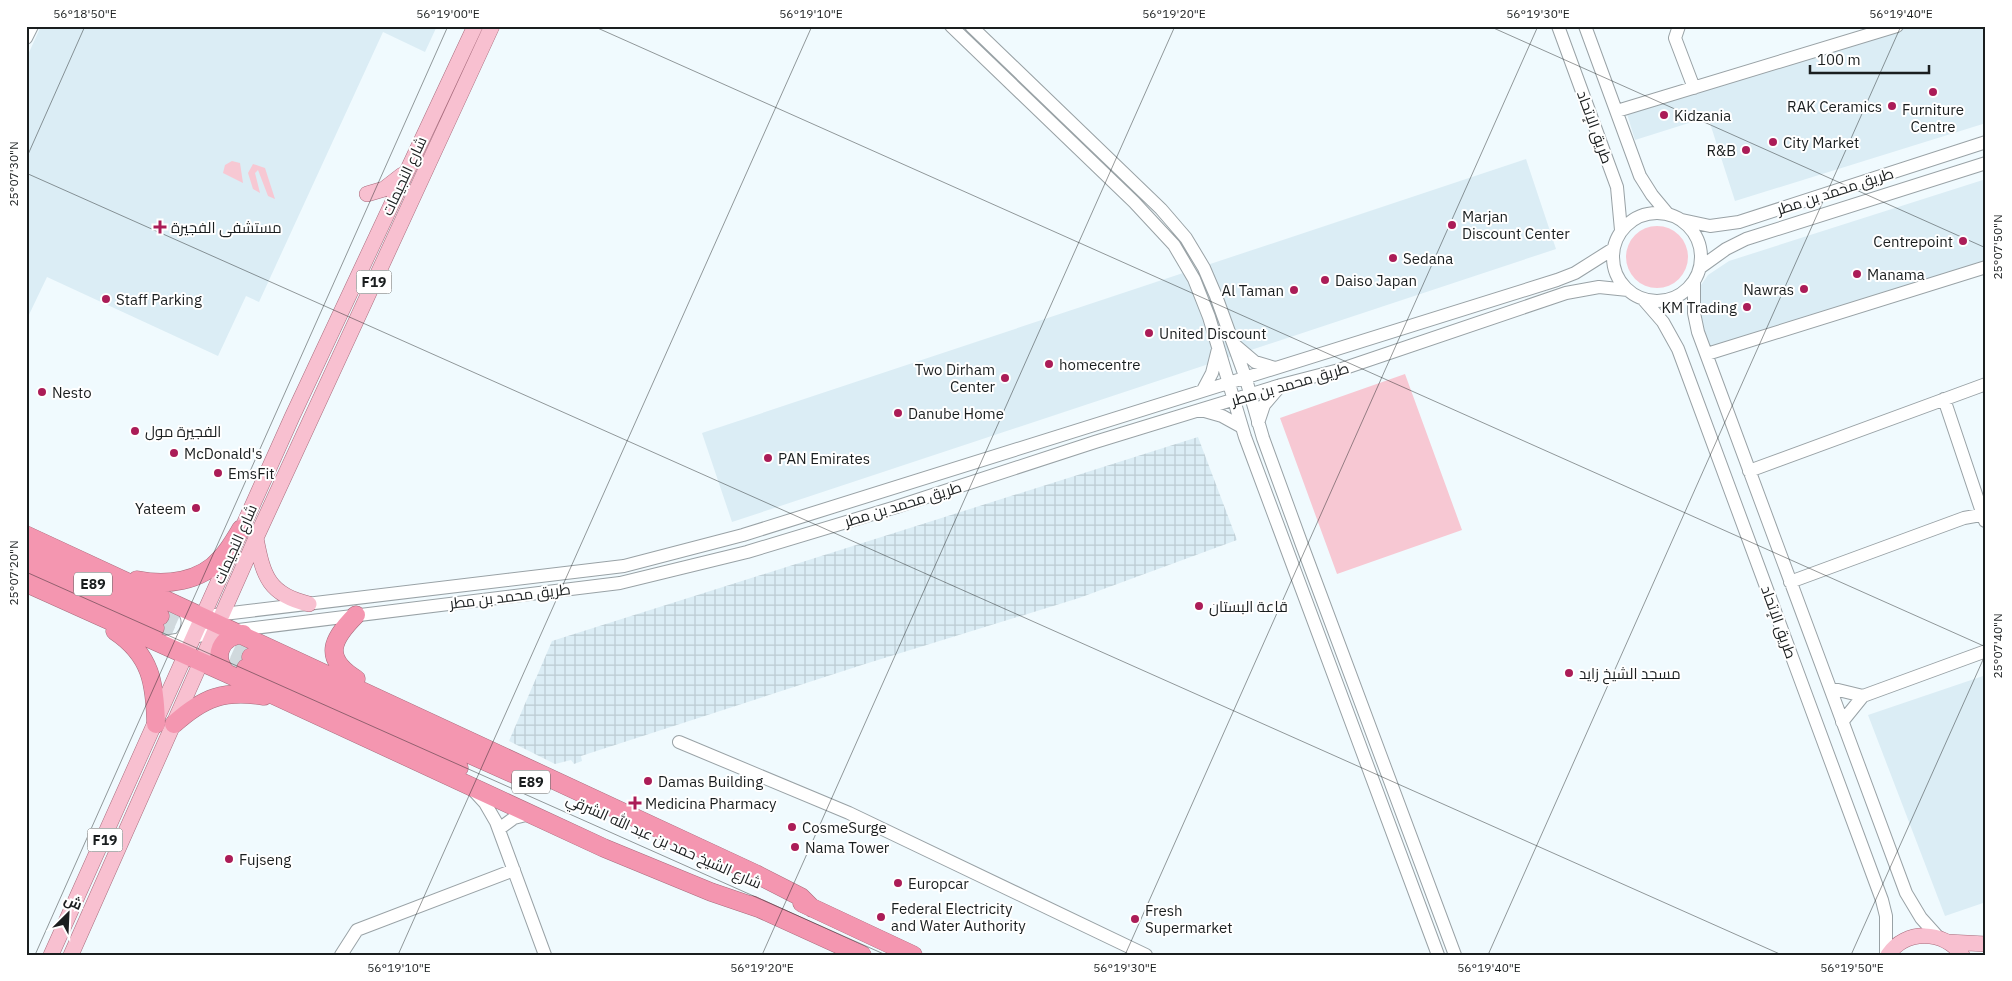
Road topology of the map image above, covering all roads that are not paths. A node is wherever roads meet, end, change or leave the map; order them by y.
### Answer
1 (32, 26) edge
2 (475, 26) edge
3 (492, 26) edge
4 (951, 26) edge
5 (971, 26) edge
6 (1558, 26) edge
7 (1585, 26) edge
8 (1679, 26) edge
9 (1897, 26) edge
10 (26, 38) edge
11 (1694, 88) junction
12 (1617, 111) junction
13 (1986, 142) edge
14 (1986, 163) edge
15 (405, 172) junction
16 (367, 194) dead end
17 (1667, 213) junction
18 (1682, 220) junction
19 (1621, 230) junction
20 (1613, 249) junction
21 (1701, 267) junction
22 (1986, 267) edge
23 (1694, 283) junction
24 (1628, 290) junction
25 (1643, 299) junction
26 (1232, 342) junction
27 (1218, 346) junction
28 (1706, 354) junction
29 (1275, 368) junction
30 (1244, 376) junction
31 (1229, 382) junction
32 (1986, 384) edge
33 (1281, 385) junction
34 (1203, 390) junction
35 (1250, 394) junction
36 (1944, 399) junction
37 (1234, 400) junction
38 (1200, 410) junction
39 (1258, 423) junction
40 (1242, 427) junction
41 (1749, 471) junction
42 (1985, 517) edge
43 (242, 529) junction
44 (26, 535) edge
45 (256, 538) junction
46 (1284, 539) junction
47 (1300, 541) junction
48 (26, 553) edge
49 (26, 569) edge
50 (120, 577) junction
51 (1790, 582) junction
52 (26, 583) edge
53 (176, 603) junction
54 (70, 604) junction
55 (309, 604) junction
56 (356, 615) junction
57 (223, 625) junction
58 (158, 629) junction
59 (1986, 651) edge
60 (189, 652) junction
61 (226, 672) junction
62 (1830, 688) junction
63 (1863, 696) junction
64 (281, 698) junction
65 (395, 706) junction
66 (1349, 714) junction
67 (1367, 720) junction
68 (1842, 722) junction
69 (156, 724) junction
70 (174, 724) junction
71 (679, 742) dead end
72 (469, 786) junction
73 (530, 814) junction
74 (499, 829) junction
75 (1398, 847) junction
76 (1415, 848) junction
77 (514, 870) junction
78 (812, 908) junction
79 (761, 909) junction
80 (1944, 940) junction
81 (1986, 944) edge
82 (52, 955) edge
83 (71, 955) edge
84 (341, 955) edge
85 (545, 955) edge
86 (862, 955) edge
87 (913, 955) edge
88 (1146, 955) edge
89 (1438, 955) edge
90 (1456, 955) edge
91 (1887, 955) edge
92 (1962, 955) edge

1 - 10 street
2 - 15 main road, شارع النجيمات / F19
3 - 45 main road, شارع النجيمات / F19
4 - 27 street
5 - 26 street
6 - 19 street, طريق اﻹتحاد
7 - 12 street, طريق اﻹتحاد
8 - 11 street
9 - 11 street
11 - 12 street
12 - 17 street, طريق اﻹتحاد
13 - 18 street, طريق محمد بن مطر
14 - 21 street, طريق محمد بن مطر
15 - 16 main road
15 - 43 main road, شارع النجيمات / F19
17 - 18 street
17 - 19 street
18 - 21 street
19 - 20 street
20 - 24 street
20 - 29 street, طريق محمد بن مطر
21 - 23 street
22 - 28 street
23 - 25 street
23 - 28 street, طريق اﻹتحاد
24 - 25 street
24 - 33 street, طريق محمد بن مطر
25 - 91 street, طريق اﻹتحاد
26 - 29 street
26 - 30 street
27 - 31 street
27 - 34 street
28 - 41 street, طريق اﻹتحاد
29 - 30 street, طريق محمد بن مطر
30 - 31 street, طريق محمد بن مطر
30 - 35 street
31 - 34 street, طريق محمد بن مطر
31 - 37 street
32 - 36 street
33 - 35 street, طريق محمد بن مطر
33 - 39 street
34 - 55 street, طريق محمد بن مطر
35 - 37 street, طريق محمد بن مطر
35 - 39 street
36 - 41 street
36 - 42 street
37 - 38 street, طريق محمد بن مطر
37 - 40 street
38 - 40 street
38 - 56 street, طريق محمد بن مطر
39 - 47 street
40 - 46 street
41 - 51 street, طريق اﻹتحاد
42 - 51 street
43 - 50 highway
43 - 57 main road, شارع النجيمات / F19
44 - 50 highway
45 - 55 main road
45 - 57 main road, شارع النجيمات / F19
46 - 47 street
46 - 66 street
47 - 67 street
48 - 58 highway, E89
49 - 58 highway, E89
50 - 53 highway
51 - 62 street, طريق اﻹتحاد
52 - 54 highway
53 - 57 highway
53 - 60 street
54 - 58 highway
54 - 69 highway
55 - 57 street, طريق محمد بن مطر
56 - 57 street, طريق محمد بن مطر
56 - 65 highway
57 - 60 main road, شارع النجيمات / F19
57 - 60 main road, شارع النجيمات / F19
57 - 61 highway
57 - 65 highway
58 - 60 highway
59 - 63 street
60 - 61 highway
60 - 69 main road, شارع النجيمات / F19
60 - 70 main road, شارع النجيمات / F19
61 - 64 highway
62 - 63 street
62 - 68 street, طريق اﻹتحاد
63 - 68 street
64 - 70 highway
64 - 72 highway
65 - 78 highway
66 - 67 street
66 - 75 street
67 - 76 street
68 - 80 street, طريق اﻹتحاد
69 - 82 main road, شارع النجيمات / F19
70 - 83 main road, شارع النجيمات / F19
71 - 88 street
72 - 73 highway
72 - 74 street
73 - 74 street
73 - 79 highway
74 - 77 street
75 - 76 street
75 - 89 street
76 - 90 street
77 - 84 street
77 - 85 street
78 - 79 highway, شارع الشيخ حمد بن عبد الله الشرقي / E89
78 - 87 highway, شارع الشيخ حمد بن عبد الله الشرقي / E89
79 - 86 highway, شارع الشيخ حمد بن عبد الله الشرقي / E89
80 - 81 main road
80 - 91 main road
80 - 92 main road

